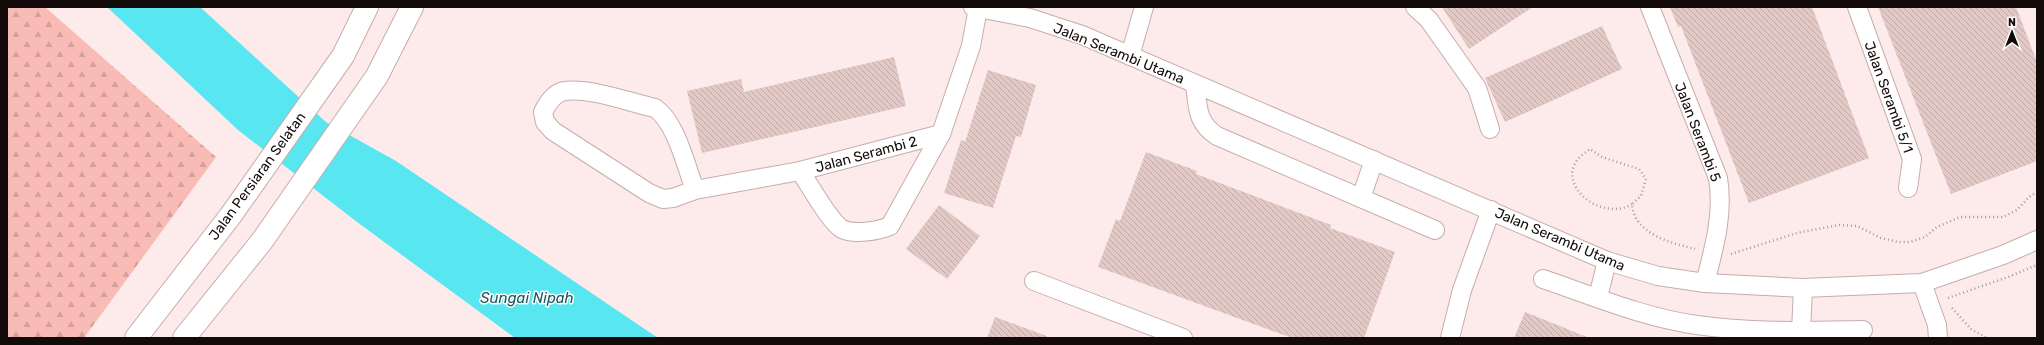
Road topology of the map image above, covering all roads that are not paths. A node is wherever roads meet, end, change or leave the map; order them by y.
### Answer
1 (367, 7) edge
2 (412, 7) edge
3 (1144, 7) edge
4 (1415, 7) edge
5 (1650, 7) edge
6 (1857, 7) edge
7 (976, 8) edge
8 (1130, 56) junction
9 (1195, 84) junction
10 (1490, 130) dead end
11 (941, 134) junction
12 (1374, 160) junction
13 (800, 171) junction
14 (1908, 188) dead end
15 (695, 190) junction
16 (1361, 198) junction
17 (1491, 210) junction
18 (1435, 230) dead end
19 (2037, 240) edge
20 (1606, 261) junction
21 (1544, 279) dead end
22 (1034, 281) dead end
23 (1705, 283) junction
24 (1922, 283) junction
25 (1803, 288) junction
26 (1598, 297) junction
27 (1863, 330) dead end
28 (1801, 332) junction
29 (136, 338) edge
30 (184, 338) edge
31 (1183, 338) edge
32 (1450, 338) edge
33 (1938, 338) edge

1 - 29 street, Jalan Persiaran Selatan
2 - 30 street
3 - 8 street
4 - 10 street
5 - 23 street, Jalan Serambi 5
6 - 14 street, Jalan Serambi 5/1
7 - 8 street, Jalan Serambi Utama
7 - 11 street, Jalan Serambi 2
8 - 9 street, Jalan Serambi Utama
9 - 12 street, Jalan Serambi Utama
9 - 16 street, Jalan Serambi Utama
11 - 13 street, Jalan Serambi 2
11 - 13 street, Jalan Serambi 2
12 - 16 street
12 - 17 street, Jalan Serambi Utama
13 - 15 street
15 - 15 street
16 - 18 street, Jalan Serambi Utama
17 - 20 street, Jalan Serambi Utama
17 - 32 street
19 - 24 street, Jalan Serambi Utama
20 - 23 street, Jalan Serambi Utama
20 - 26 street
21 - 26 street
22 - 31 street
23 - 25 street, Jalan Serambi Utama
24 - 25 street, Jalan Serambi Utama
24 - 33 street
25 - 28 street
26 - 28 street
27 - 28 street

